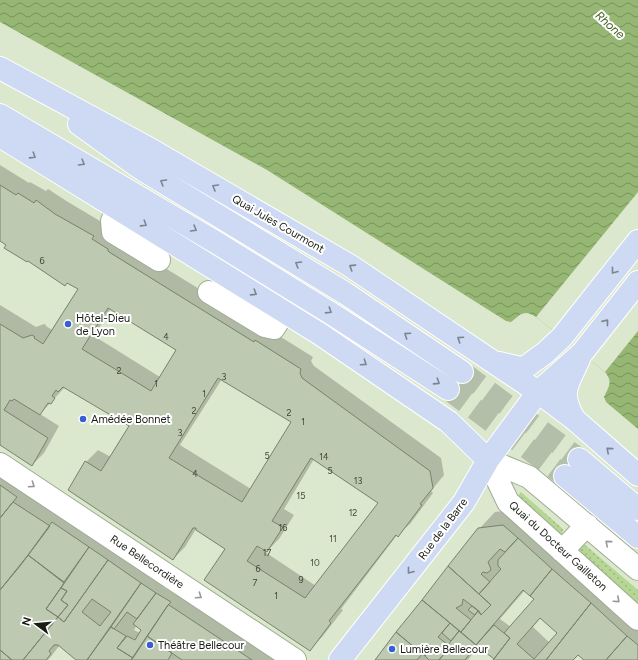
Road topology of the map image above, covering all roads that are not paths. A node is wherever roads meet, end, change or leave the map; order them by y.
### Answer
1 (4, 71) edge
2 (0, 115) edge
3 (0, 136) edge
4 (116, 215) junction
5 (638, 241) edge
6 (159, 260) dead end
7 (638, 282) edge
8 (209, 292) dead end
9 (292, 321) junction
10 (562, 338) junction
11 (582, 353) junction
12 (492, 361) junction
13 (462, 372) tunnel mouth
14 (448, 389) tunnel mouth
15 (538, 392) junction
16 (574, 419) junction
17 (579, 459) tunnel mouth
18 (488, 460) junction
19 (0, 464) edge
20 (638, 475) edge
21 (566, 476) tunnel mouth
22 (638, 509) edge
23 (586, 524) junction
24 (638, 537) edge
25 (562, 551) junction
26 (638, 569) edge
27 (638, 619) edge
28 (295, 660) edge
29 (340, 660) edge

12 -> 1 main road, Quai Jules Courmont
13 -> 1 main road, Quai Jules Courmont
2 -> 14 main road
3 -> 4 main road
4 - 6 street
4 -> 9 main road
5 -> 10 main road
11 -> 7 main road
8 - 9 street
9 -> 18 main road
10 - 12 main road
10 - 15 main road
11 - 15 main road
11 - 16 main road
12 - 15 main road, Quai Jules Courmont
15 - 16 main road
15 - 18 main road, Rue de la Barre
20 -> 16 main road
17 - 22 main road
18 - 23 street
18 - 25 street, Quai du Docteur Gailleton
18 -> 29 main road, Rue de la Barre
19 -> 28 street, Rue Bellecordière
21 - 24 main road
23 - 25 street
26 -> 23 street
25 -> 27 street, Quai du Docteur Gailleton

